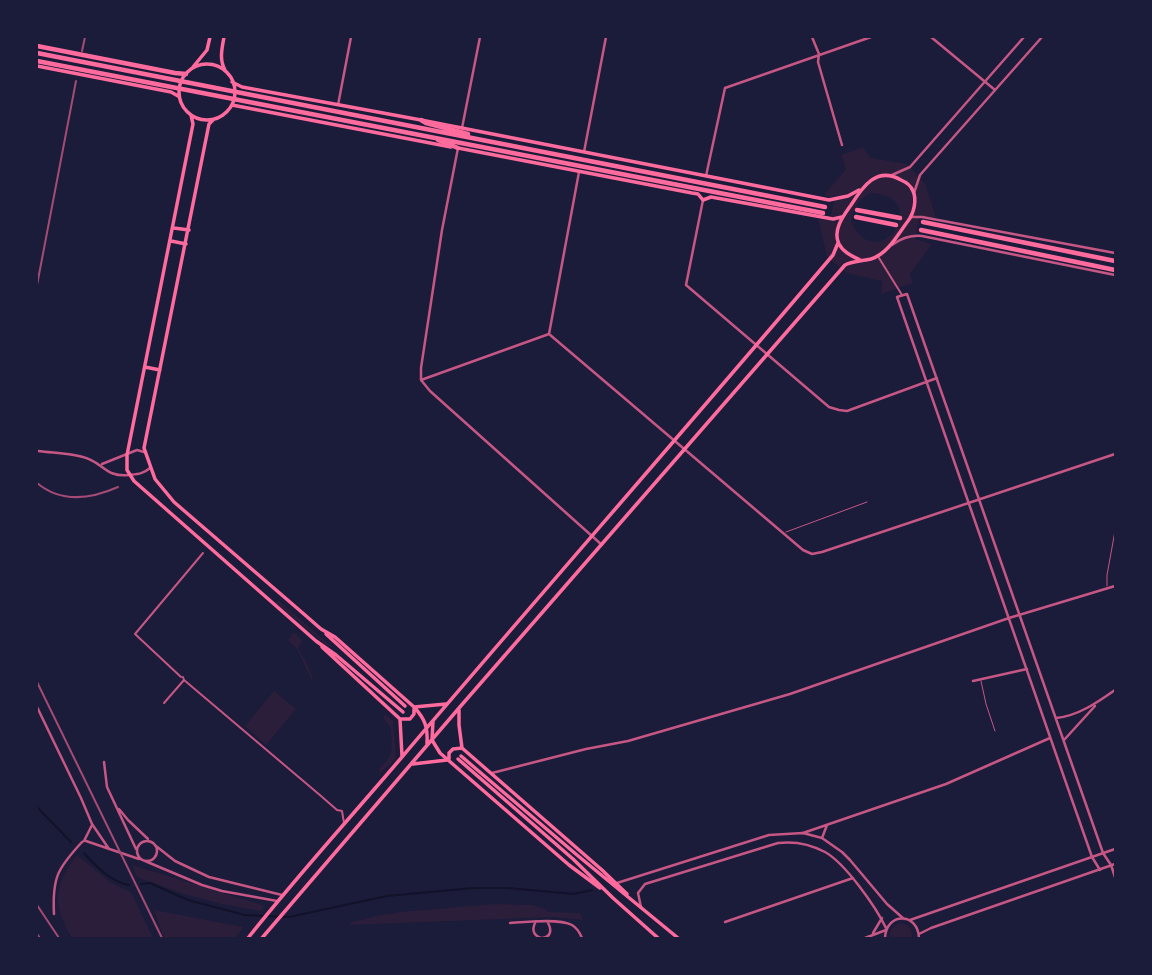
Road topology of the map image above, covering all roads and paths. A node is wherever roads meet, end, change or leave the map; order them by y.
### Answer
1 (210, 37) edge
2 (225, 37) edge
3 (351, 37) edge
4 (480, 37) edge
5 (606, 37) edge
6 (812, 37) edge
7 (871, 37) edge
8 (931, 37) edge
9 (1024, 37) edge
10 (1042, 37) edge
11 (37, 46) edge
12 (37, 53) edge
13 (819, 54) junction
14 (37, 63) edge
15 (194, 67) junction
16 (226, 72) junction
17 (186, 74) junction
18 (232, 82) junction
19 (985, 82) junction
20 (995, 90) junction
21 (179, 96) junction
22 (232, 105) junction
23 (338, 105) junction
24 (191, 115) junction
25 (213, 120) junction
26 (421, 120) junction
27 (462, 128) junction
28 (428, 136) junction
29 (481, 140) junction
30 (842, 145) dead end
31 (458, 148) junction
32 (584, 152) junction
33 (579, 172) junction
34 (892, 175) junction
35 (706, 176) junction
36 (861, 189) junction
37 (914, 193) junction
38 (703, 200) junction
39 (857, 210) dead end
40 (842, 217) junction
41 (856, 217) dead end
42 (911, 217) junction
43 (900, 218) dead end
44 (923, 222) dead end
45 (896, 225) dead end
46 (174, 228) junction
47 (189, 230) junction
48 (921, 230) dead end
49 (171, 241) junction
50 (838, 243) junction
51 (186, 244) junction
52 (889, 247) junction
53 (1115, 253) edge
54 (878, 256) junction
55 (860, 260) junction
56 (1115, 261) edge
57 (1115, 273) edge
58 (902, 296) junction
59 (550, 334) junction
60 (757, 345) junction
61 (766, 354) junction
62 (145, 367) junction
63 (160, 370) junction
64 (937, 377) junction
65 (421, 380) junction
66 (927, 381) junction
67 (674, 440) junction
68 (684, 449) junction
69 (38, 451) edge
70 (144, 452) junction
71 (1115, 454) edge
72 (127, 455) junction
73 (100, 464) junction
74 (150, 468) junction
75 (129, 475) junction
76 (979, 500) junction
77 (867, 502) dead end
78 (968, 503) junction
79 (1115, 531) edge
80 (784, 533) junction
81 (591, 535) junction
82 (602, 545) junction
83 (203, 553) dead end
84 (1115, 586) edge
85 (1107, 589) junction
86 (1020, 615) junction
87 (1009, 618) junction
88 (321, 629) junction
89 (316, 640) junction
90 (1027, 669) junction
91 (183, 678) junction
92 (981, 679) junction
93 (973, 681) dead end
94 (1115, 690) edge
95 (164, 703) dead end
96 (1097, 703) junction
97 (446, 704) junction
98 (405, 706) dead end
99 (37, 707) edge
100 (414, 707) junction
101 (459, 708) junction
102 (403, 712) dead end
103 (1056, 718) junction
104 (400, 719) junction
105 (433, 720) junction
106 (427, 727) junction
107 (995, 730) dead end
108 (1051, 738) junction
109 (432, 740) junction
110 (1064, 740) junction
111 (427, 746) junction
112 (462, 748) junction
113 (402, 757) junction
114 (449, 759) junction
115 (104, 762) dead end
116 (411, 765) junction
117 (491, 774) junction
118 (117, 806) junction
119 (358, 808) junction
120 (366, 817) junction
121 (92, 824) junction
122 (344, 824) junction
123 (827, 825) junction
124 (803, 833) junction
125 (822, 838) junction
126 (85, 841) junction
127 (151, 842) junction
128 (156, 846) junction
129 (109, 849) junction
130 (1115, 849) edge
131 (136, 850) junction
132 (1103, 853) junction
133 (125, 855) junction
134 (1092, 857) junction
135 (143, 861) junction
136 (1113, 865) edge
137 (1100, 870) junction
138 (1115, 877) edge
139 (853, 878) junction
140 (617, 883) junction
141 (283, 895) junction
142 (613, 898) junction
143 (630, 898) junction
144 (276, 902) junction
145 (292, 903) junction
146 (641, 907) junction
147 (54, 914) dead end
148 (882, 918) junction
149 (904, 919) junction
150 (910, 920) junction
151 (536, 921) junction
152 (547, 921) junction
153 (725, 922) dead end
154 (510, 923) dead end
155 (886, 929) junction
156 (872, 936) junction
157 (919, 936) edge
158 (248, 938) edge
159 (262, 938) edge
160 (541, 938) edge
161 (582, 938) edge
162 (658, 938) edge
163 (678, 938) edge
164 (865, 938) edge
165 (885, 938) edge

1 - 15 main road
2 - 16 main road
3 - 23 street
4 - 27 street
5 - 32 street
6 - 13 street
7 - 13 street
8 - 19 street
9 - 19 street
10 - 20 street
11 - 17 highway
12 - 29 highway
13 - 30 street
13 - 35 street
14 - 21 main road
14 - 28 highway
15 - 16 main road
15 - 17 main road
16 - 18 main road
17 - 21 main road
18 - 22 main road
18 - 23 main road
19 - 20 street
19 - 34 street
20 - 37 street
21 - 24 main road
22 - 25 main road
22 - 31 main road
23 - 26 main road
24 - 25 main road
24 - 46 main road
25 - 47 main road
26 - 27 main road
26 - 29 highway
27 - 32 main road
28 - 29 highway
28 - 31 highway
31 - 33 main road
31 - 65 street
32 - 35 main road
33 - 38 main road
33 - 59 street
34 - 36 main road
34 - 37 main road
35 - 36 main road
36 - 40 main road
37 - 42 main road
38 - 40 main road
38 - 60 street
39 - 43 highway
40 - 50 main road
41 - 45 highway
42 - 52 main road
42 - 53 street
44 - 56 highway
46 - 47 main road
46 - 49 main road
47 - 51 main road
48 - 57 highway
49 - 51 main road
49 - 62 main road
50 - 55 main road
50 - 60 main road
51 - 63 main road
52 - 54 main road
52 - 57 street
54 - 55 main road
54 - 58 street
55 - 61 main road
58 - 64 street
58 - 66 street
59 - 65 street
59 - 67 street
60 - 61 street
60 - 67 main road
61 - 66 street
61 - 68 main road
62 - 63 main road
62 - 72 main road
63 - 70 main road
64 - 66 street
64 - 76 street
65 - 81 street
66 - 78 street
67 - 68 street
67 - 81 main road
68 - 80 street
68 - 82 main road
69 - 73 street
70 - 72 street
70 - 74 main road
71 - 76 street
72 - 73 street
72 - 75 main road
73 - 75 street
74 - 75 street
74 - 88 main road
75 - 89 main road
76 - 78 street
76 - 86 street
77 - 80 lane
78 - 80 street
78 - 87 street
79 - 85 lane
81 - 82 street
81 - 97 main road
82 - 101 main road
83 - 91 street
84 - 85 street
85 - 86 street
86 - 87 street
86 - 103 street
87 - 90 street
87 - 117 street
88 - 98 main road
88 - 100 main road
89 - 102 main road
89 - 104 main road
90 - 92 street
90 - 108 street
91 - 95 street
91 - 122 street
92 - 93 street
92 - 107 lane
94 - 96 street
96 - 103 street
96 - 110 street
97 - 100 main road
97 - 105 main road
99 - 121 street
100 - 104 main road
100 - 106 main road
101 - 109 main road
101 - 112 main road
103 - 110 street
104 - 113 main road
105 - 106 main road
105 - 109 main road
106 - 111 main road
106 - 113 main road
108 - 123 street
108 - 134 street
109 - 111 main road
109 - 114 main road
110 - 132 street
111 - 116 main road
112 - 114 main road
112 - 117 main road
113 - 119 main road
114 - 116 main road
114 - 142 main road
115 - 118 street
116 - 120 main road
117 - 140 main road
118 - 127 street
118 - 131 street
119 - 120 main road
119 - 122 main road
120 - 145 main road
121 - 126 street
121 - 129 street
122 - 141 main road
123 - 124 street
123 - 125 street
124 - 125 street
124 - 140 street
125 - 149 street
126 - 129 street
126 - 147 street
127 - 128 street
127 - 131 street
128 - 135 street
128 - 141 street
129 - 133 street
130 - 132 street
131 - 133 street
131 - 135 street
132 - 134 street
132 - 136 street
133 - 135 street
134 - 137 street
134 - 150 street
135 - 144 street
136 - 137 street
136 - 138 street
137 - 157 street
139 - 146 street
139 - 148 street
139 - 153 street
140 - 143 main road
141 - 144 main road
141 - 145 main road
142 - 143 main road
142 - 162 main road
143 - 146 main road
144 - 158 main road
145 - 159 main road
146 - 163 main road
148 - 155 street
148 - 156 street
149 - 150 street
149 - 155 street
150 - 157 street
151 - 152 street
151 - 154 street
151 - 160 street
152 - 160 street
152 - 161 street
155 - 156 street
155 - 165 street
156 - 164 street

